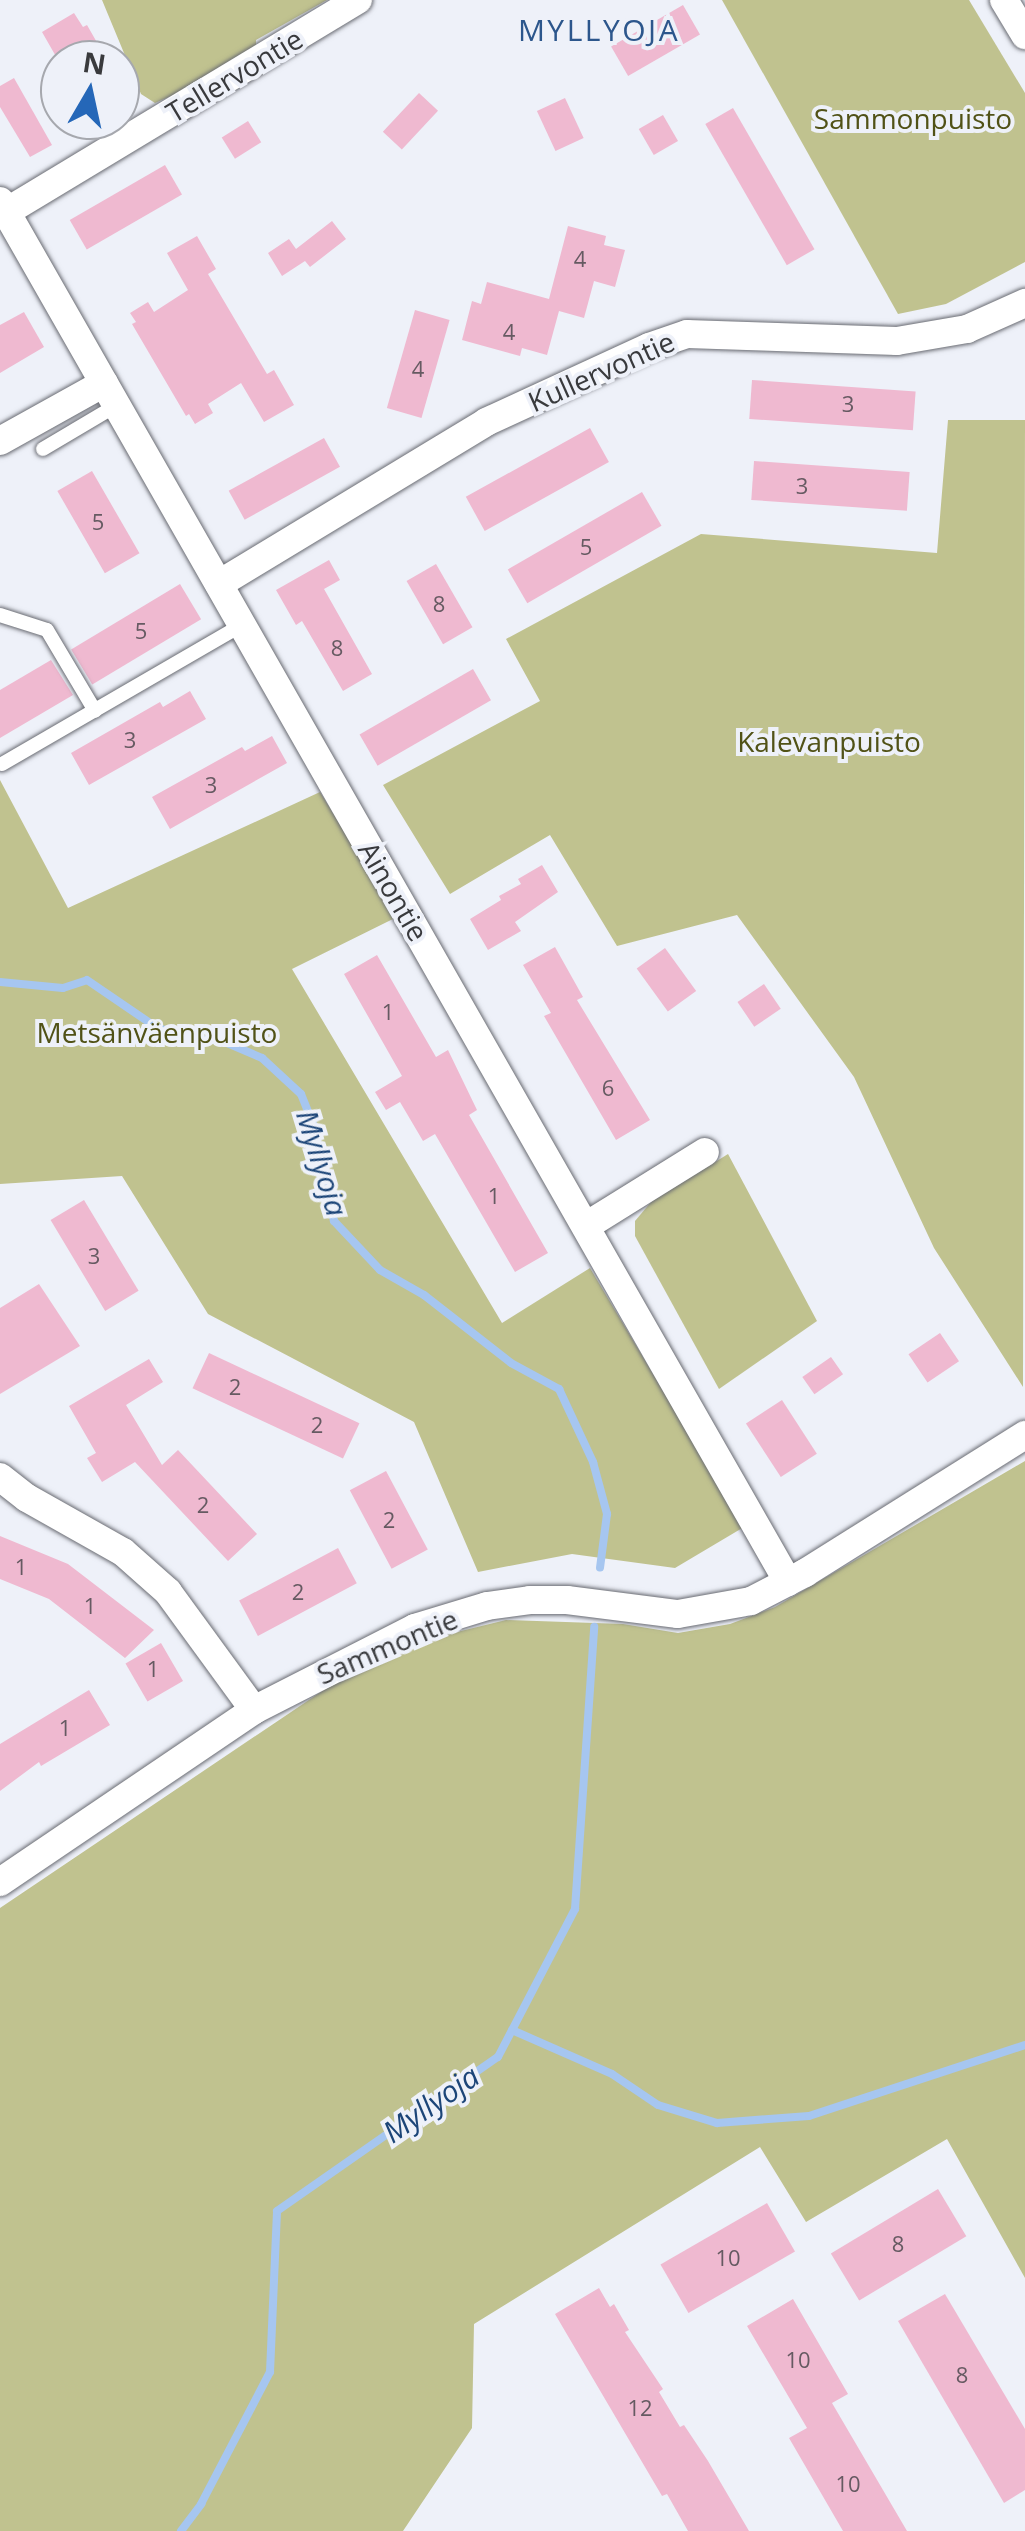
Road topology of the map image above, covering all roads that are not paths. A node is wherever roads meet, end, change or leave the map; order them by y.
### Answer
1 (358, 0) edge
2 (1004, 0) edge
3 (1025, 35) edge
4 (3, 207) edge
5 (1025, 302) edge
6 (110, 394) junction
7 (0, 441) edge
8 (43, 449) dead end
9 (218, 584) junction
10 (0, 615) edge
11 (242, 625) junction
12 (95, 711) junction
13 (2, 764) edge
14 (705, 1152) dead end
15 (586, 1226) junction
16 (1025, 1435) edge
17 (0, 1477) edge
18 (788, 1582) junction
19 (254, 1710) junction
20 (0, 1882) edge

1 - 4 street, Tellervontie
2 - 3 street
4 - 6 street, Ainontie
5 - 9 street, Kullervontie
6 - 7 street
6 - 8 lane
6 - 9 street, Ainontie
9 - 11 street, Ainontie
10 - 12 lane
11 - 12 lane
11 - 15 street, Ainontie
12 - 13 lane
14 - 15 street
15 - 18 street, Ainontie
16 - 18 street, Sammontie
17 - 19 street
18 - 19 street, Sammontie
19 - 20 street, Sammontie

